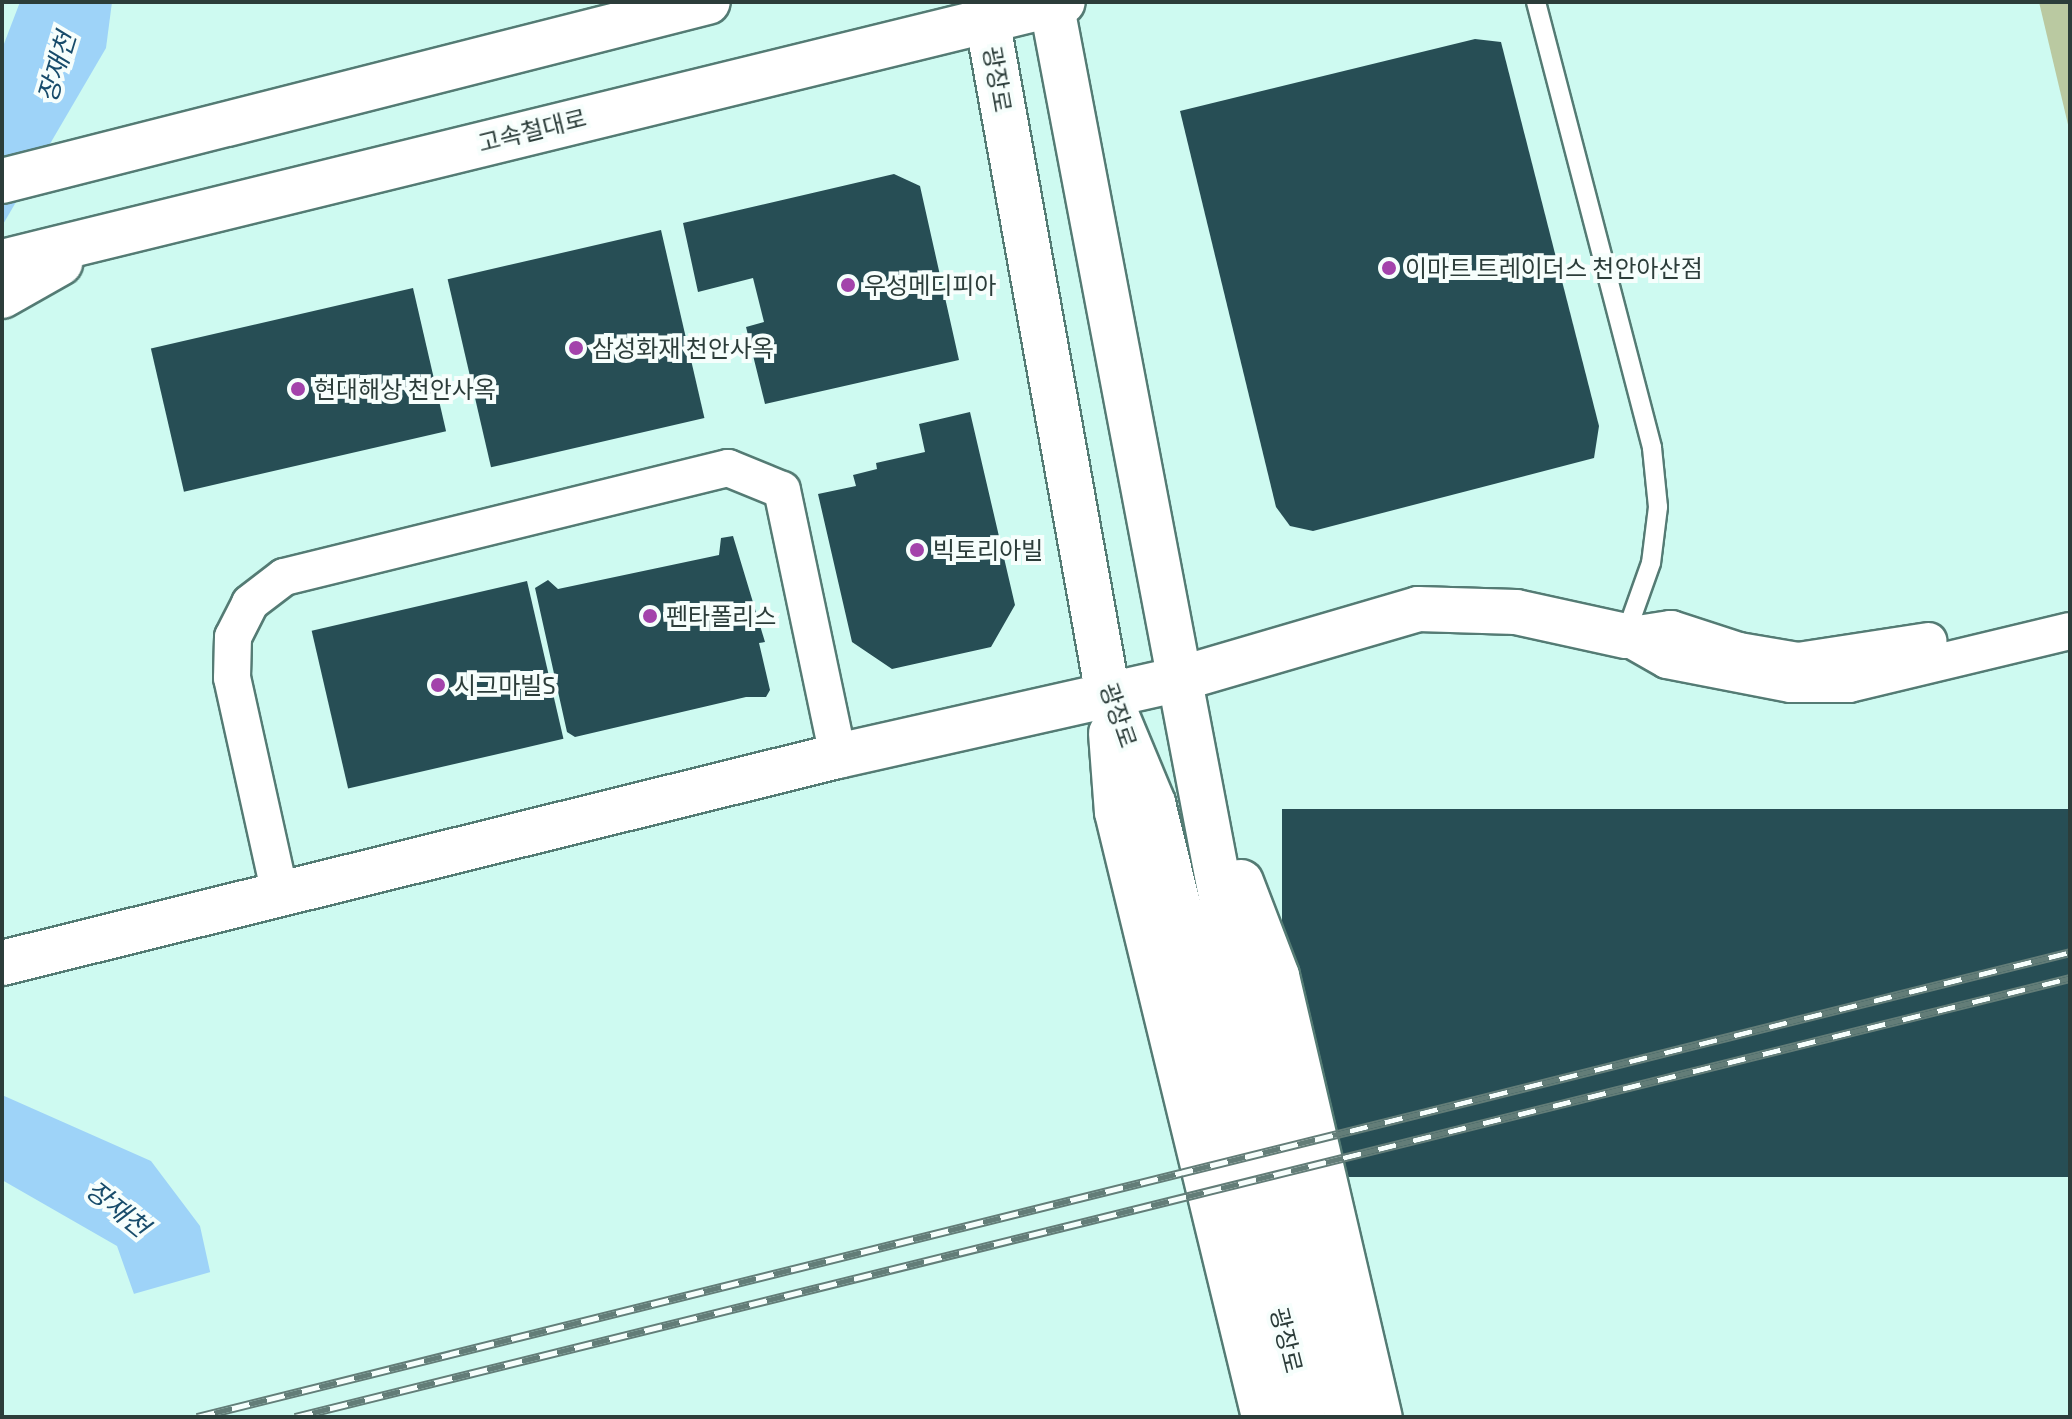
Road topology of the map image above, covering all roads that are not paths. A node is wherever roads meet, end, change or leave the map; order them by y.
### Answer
1 (708, 2) edge
2 (1536, 2) edge
3 (1055, 3) edge
4 (985, 11) edge
5 (10, 176) edge
6 (6, 272) edge
7 (2070, 607) edge
8 (2070, 631) edge
9 (1625, 636) junction
10 (1179, 679) junction
11 (1108, 695) junction
12 (838, 756) junction
13 (1200, 773) junction
14 (280, 894) junction
15 (2, 963) edge
16 (1264, 1417) edge
17 (1304, 1417) edge
18 (1348, 1417) edge
19 (1380, 1417) edge

1 - 5 main road
2 - 9 lane
3 - 4 main road, 고속철대로
3 - 10 main road, 광장로
4 - 6 main road, 고속철대로
4 - 11 main road, 광장로
7 - 9 street
8 - 9 street
9 - 10 main road
10 - 11 main road
10 - 13 main road, 광장로
11 - 12 main road
11 - 16 main road
11 - 17 main road, 광장로
12 - 14 main road
12 - 14 street
13 - 18 main road, 광장로
13 - 19 main road
14 - 15 main road

